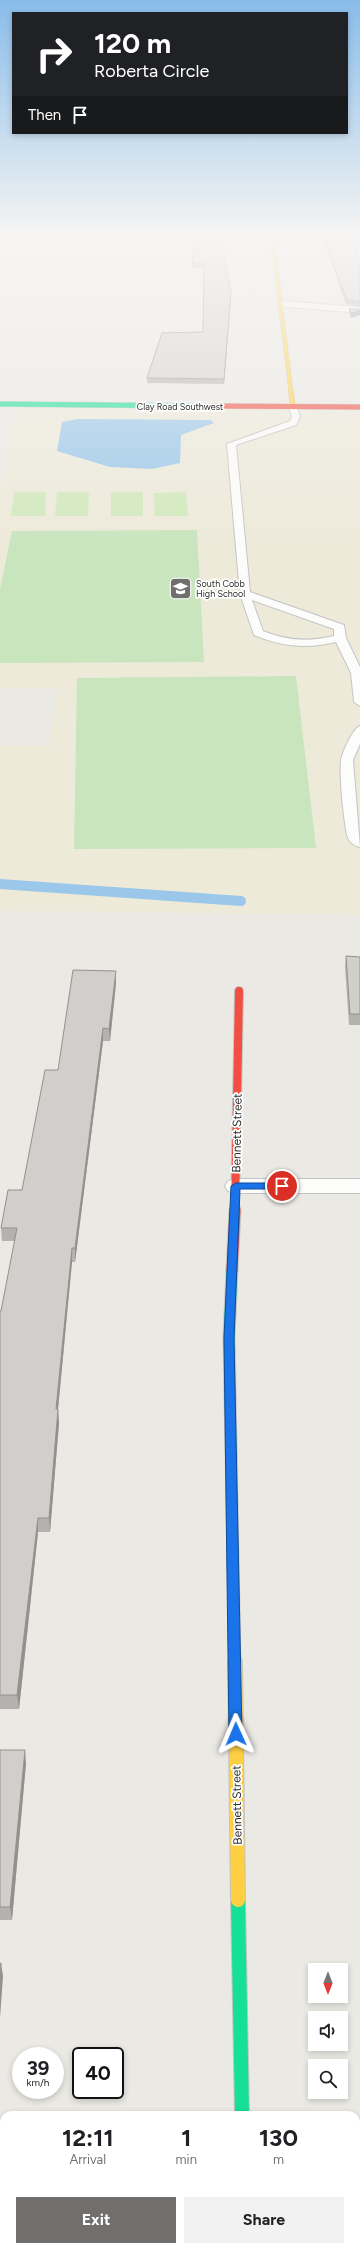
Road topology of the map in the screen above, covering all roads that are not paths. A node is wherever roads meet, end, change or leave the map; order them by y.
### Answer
1 (285, 339) edge
2 (0, 404) edge
3 (293, 407) junction
4 (360, 407) edge
5 (245, 594) junction
6 (340, 638) junction
7 (360, 702) edge
8 (360, 730) edge
9 (360, 843) edge
10 (239, 991) dead end
11 (236, 1186) junction
12 (360, 1186) edge
13 (242, 2111) edge

1 - 3 street
2 - 3 street, Clay Road Southwest
3 - 4 street, Clay Road Southwest
3 - 5 lane
5 - 6 lane
5 - 6 lane
6 - 7 lane
8 - 9 lane
10 - 11 street, Bennett Street
11 - 12 street
11 - 13 street, Bennett Street

